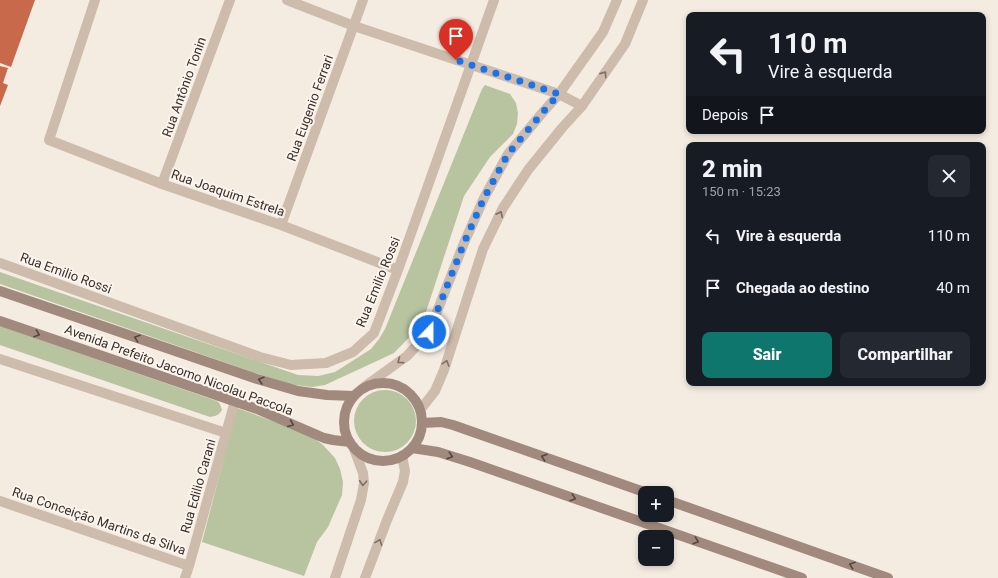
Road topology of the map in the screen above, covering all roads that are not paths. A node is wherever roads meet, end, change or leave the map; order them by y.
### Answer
1 (95, 0) edge
2 (230, 0) edge
3 (287, 0) edge
4 (363, 0) edge
5 (494, 0) edge
6 (618, 0) edge
7 (643, 0) edge
8 (354, 26) junction
9 (471, 64) junction
10 (559, 94) junction
11 (582, 106) junction
12 (162, 184) junction
13 (281, 225) junction
14 (0, 263) edge
15 (398, 270) junction
16 (0, 292) edge
17 (0, 321) edge
18 (0, 359) edge
19 (364, 387) junction
20 (354, 396) junction
21 (235, 401) junction
22 (421, 409) junction
23 (423, 423) junction
24 (226, 433) junction
25 (351, 444) junction
26 (412, 448) junction
27 (402, 456) junction
28 (638, 490) edge
29 (0, 501) edge
30 (674, 502) edge
31 (189, 566) junction
32 (338, 577) edge
33 (185, 578) edge
34 (365, 578) edge
35 (802, 578) edge
36 (888, 578) edge

1 - 12 street, Rua Joaquim Estrela
2 - 12 street, Rua Antônio Tonin
3 - 8 street
4 - 8 street, Rua Eugenio Ferrari
5 - 9 street, Rua Emilio Rossi
6 - 10 street
11 -> 7 street
8 - 9 street
8 - 13 street, Rua Eugenio Ferrari
9 - 10 street
9 - 15 street, Rua Emilio Rossi
10 - 11 street
10 -> 19 street
22 -> 11 street
12 - 13 street, Rua Joaquim Estrela
13 - 15 street, Rua Joaquim Estrela
14 - 15 street, Rua Emilio Rossi
20 -> 16 main road, Avenida Prefeito Jacomo Nicolau Paccola
17 -> 21 main road, Avenida Prefeito Jacomo Nicolau Paccola
18 - 24 street
19 - 20 main road
19 - 22 main road
20 - 25 main road
21 - 24 street, Rua Edilio Carani
21 -> 25 main road, Avenida Prefeito Jacomo Nicolau Paccola
22 - 23 main road
23 - 26 main road
28 -> 23 main road
24 - 31 street, Rua Edilio Carani
25 - 27 main road
25 -> 32 street
26 - 27 main road
26 -> 35 main road
34 -> 27 street
29 - 31 street, Rua Conceição Martins da Silva
36 -> 30 main road
31 - 33 street, Rua Edilio Carani

